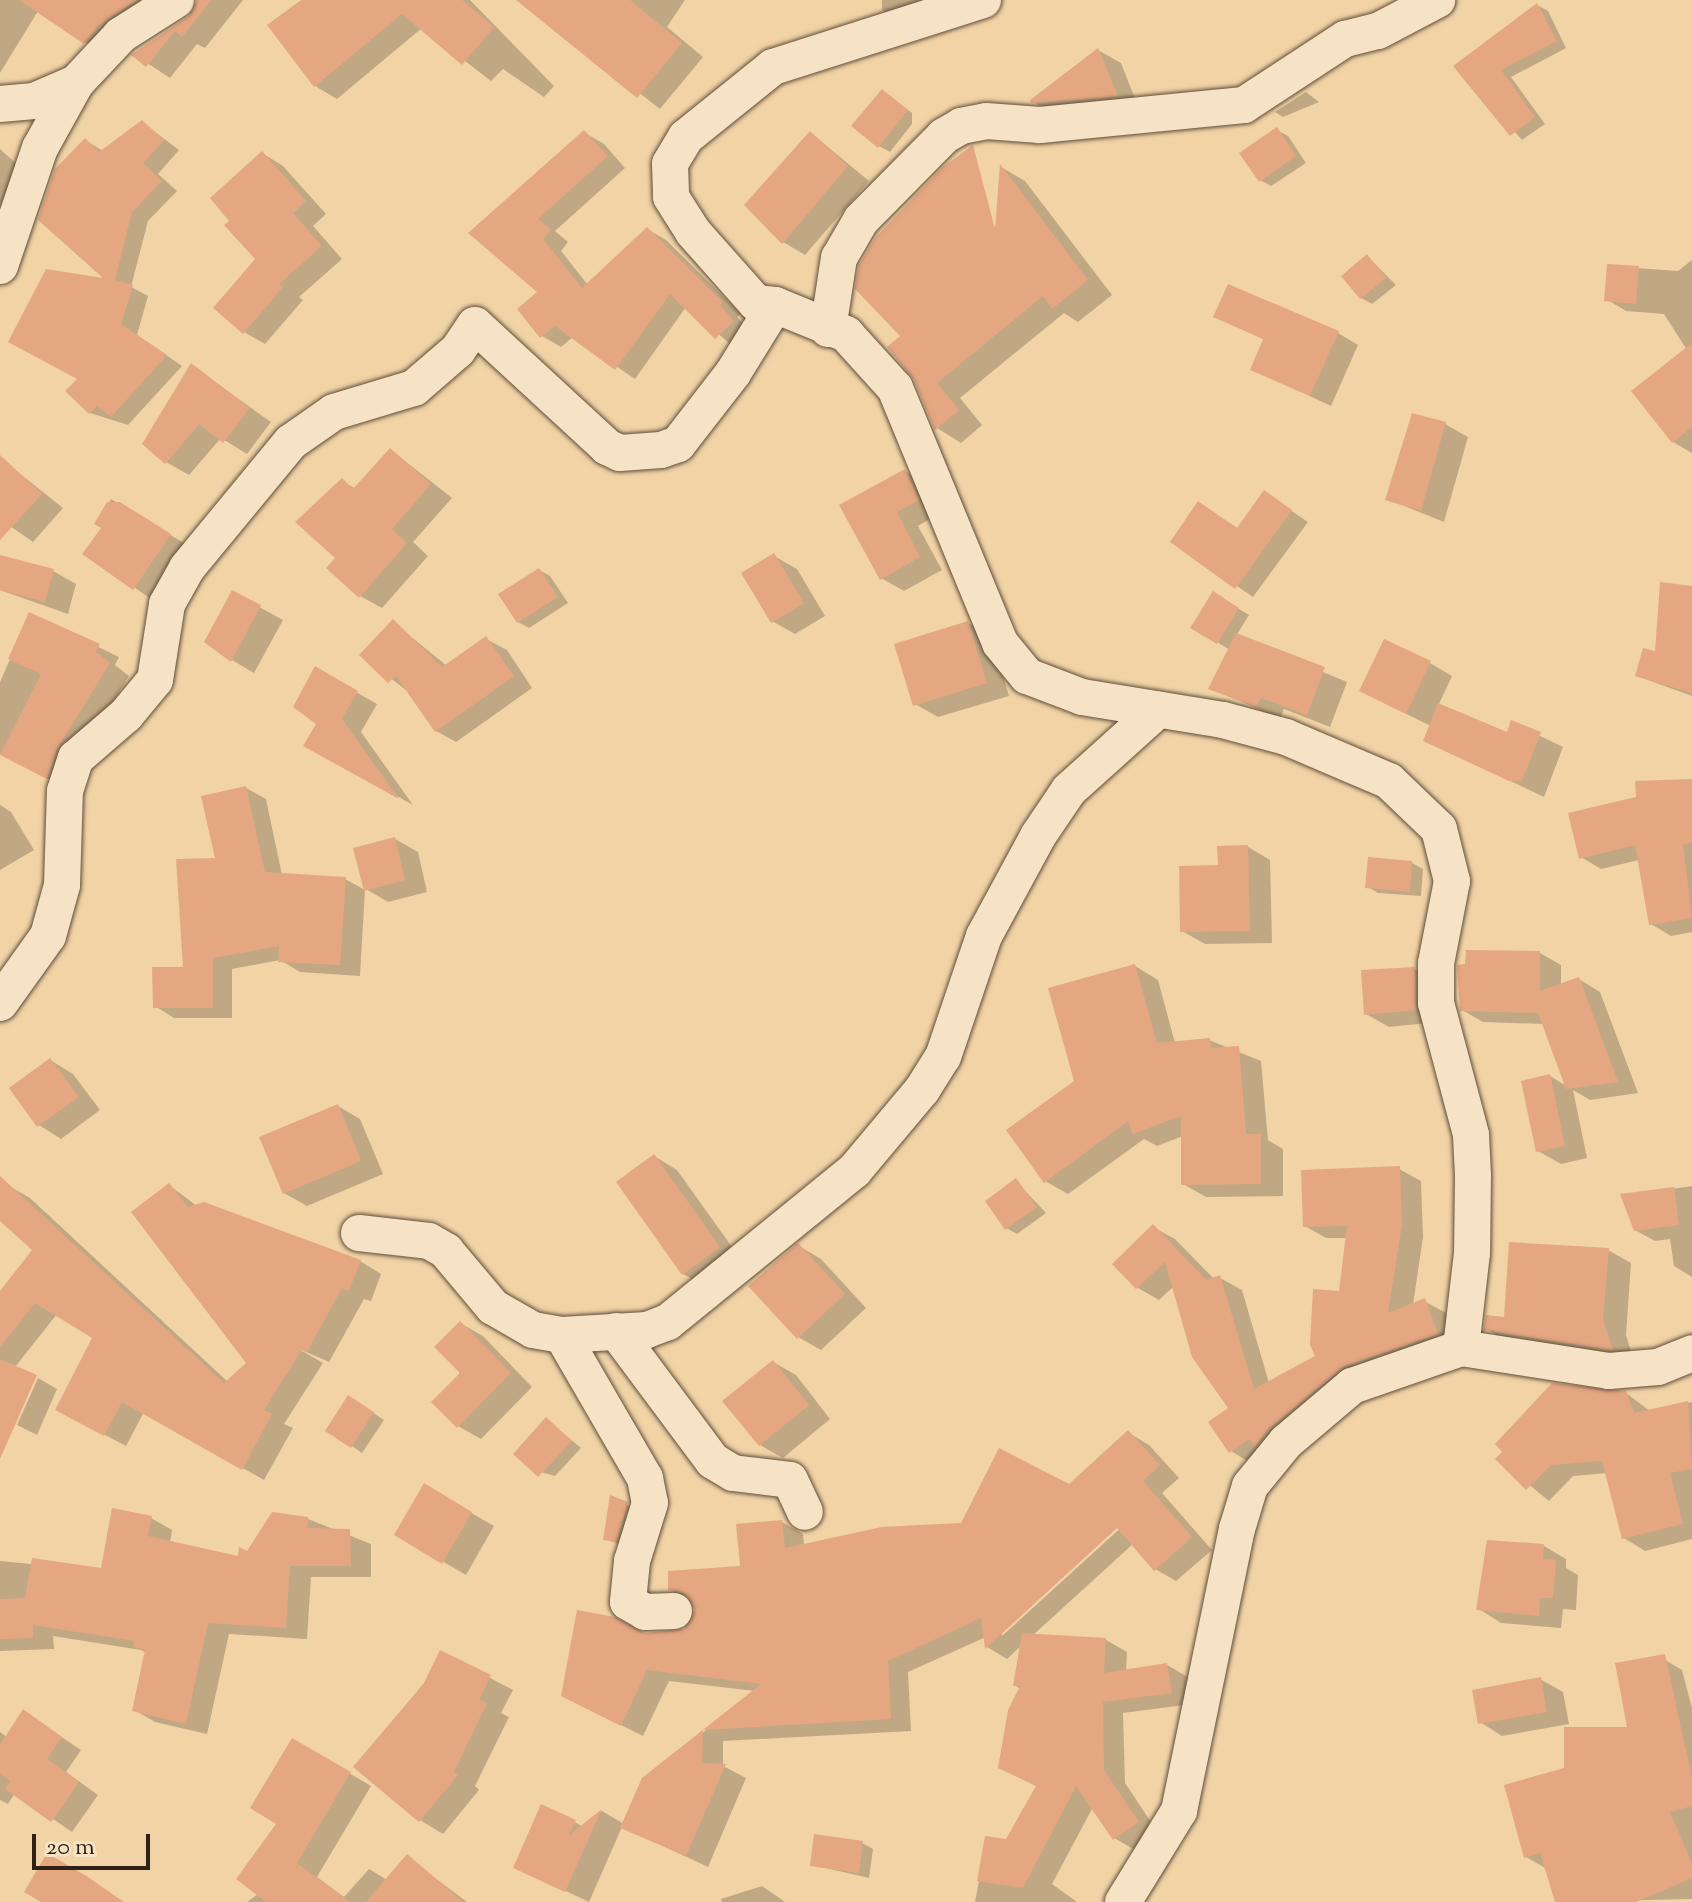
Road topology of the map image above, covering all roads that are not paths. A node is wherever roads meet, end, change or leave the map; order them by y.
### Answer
1 (176, 0) edge
2 (983, 0) edge
3 (1437, 0) edge
4 (76, 83) junction
5 (0, 104) edge
6 (0, 266) edge
7 (775, 305) junction
8 (828, 329) junction
9 (1158, 710) junction
10 (0, 1003) edge
11 (359, 1233) dead end
12 (616, 1331) junction
13 (562, 1335) junction
14 (1461, 1348) junction
15 (1692, 1353) edge
16 (805, 1512) dead end
17 (674, 1611) dead end
18 (1123, 1902) edge

1 - 4 street
2 - 7 street
3 - 8 street
4 - 5 street
4 - 6 street
7 - 8 street
7 - 10 street
8 - 9 street
9 - 12 street
9 - 14 street
11 - 13 street
12 - 13 street
12 - 16 street
13 - 17 street
14 - 15 street
14 - 18 street

